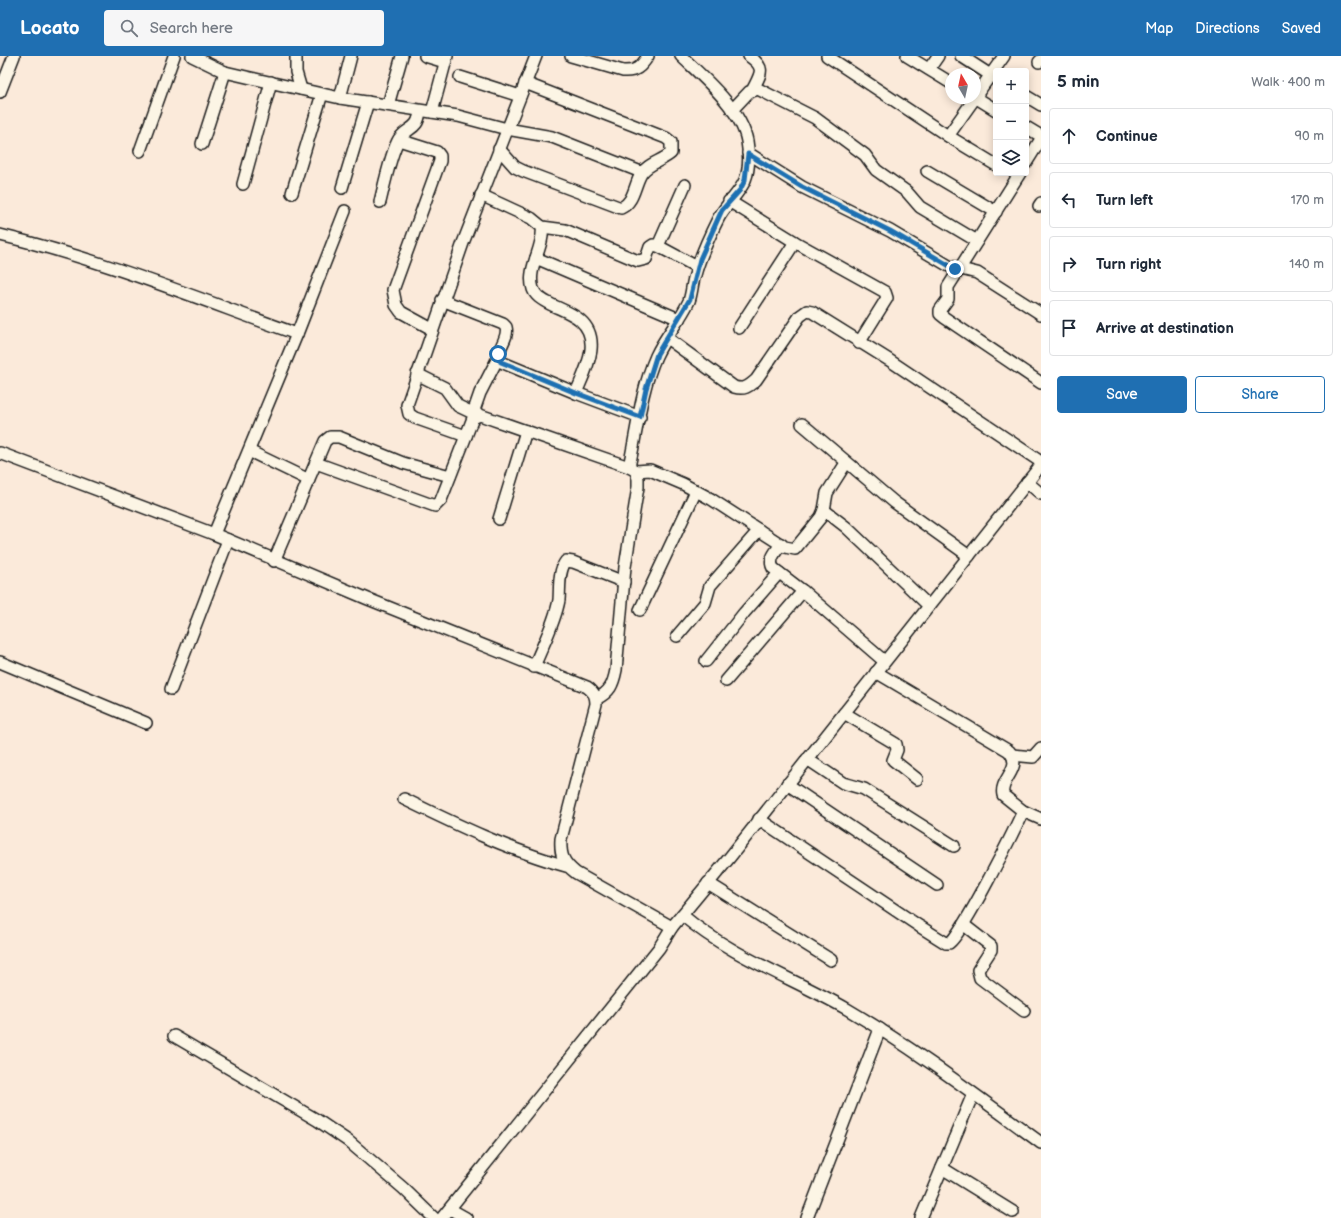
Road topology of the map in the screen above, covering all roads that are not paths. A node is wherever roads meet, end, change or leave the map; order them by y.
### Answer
1 (14, 56) edge
2 (174, 56) edge
3 (192, 56) edge
4 (296, 56) edge
5 (351, 56) edge
6 (402, 56) edge
7 (425, 56) edge
8 (536, 56) edge
9 (571, 56) edge
10 (648, 56) edge
11 (681, 56) edge
12 (749, 56) edge
13 (826, 56) edge
14 (907, 56) edge
15 (938, 56) edge
16 (961, 56) edge
17 (1004, 56) edge
18 (446, 59) edge
19 (590, 59) edge
20 (997, 68) edge
21 (929, 69) junction
22 (225, 72) junction
23 (993, 76) edge
24 (460, 77) dead end
25 (945, 79) edge
26 (271, 82) junction
27 (525, 83) junction
28 (301, 89) junction
29 (753, 89) junction
30 (981, 91) edge
31 (0, 92) edge
32 (322, 94) junction
33 (520, 96) junction
34 (340, 98) junction
35 (1029, 98) edge
36 (981, 101) edge
37 (368, 102) junction
38 (971, 104) edge
39 (388, 105) junction
40 (1041, 105) edge
41 (993, 108) edge
42 (732, 110) junction
43 (420, 111) junction
44 (432, 112) junction
45 (506, 129) junction
46 (1029, 129) edge
47 (948, 136) junction
48 (1041, 136) edge
49 (1041, 139) edge
50 (399, 140) junction
51 (202, 144) dead end
52 (499, 149) junction
53 (140, 151) dead end
54 (748, 154) junction
55 (1029, 158) edge
56 (993, 163) edge
57 (928, 171) dead end
58 (641, 172) junction
59 (1014, 176) edge
60 (243, 184) dead end
61 (685, 185) dead end
62 (342, 188) dead end
63 (292, 193) dead end
64 (481, 195) junction
65 (729, 201) junction
66 (380, 202) dead end
67 (345, 211) dead end
68 (996, 212) junction
69 (542, 226) junction
70 (0, 235) edge
71 (795, 242) junction
72 (977, 242) junction
73 (658, 246) junction
74 (536, 258) junction
75 (697, 267) junction
76 (959, 270) junction
77 (442, 300) junction
78 (1041, 314) edge
79 (679, 319) junction
80 (739, 328) dead end
81 (432, 329) junction
82 (297, 334) junction
83 (667, 338) junction
84 (859, 343) junction
85 (498, 358) junction
86 (417, 374) junction
87 (1041, 383) edge
88 (576, 393) junction
89 (475, 414) junction
90 (640, 417) junction
91 (802, 424) dead end
92 (526, 431) junction
93 (466, 436) junction
94 (249, 451) junction
95 (0, 453) edge
96 (1041, 462) edge
97 (316, 463) junction
98 (846, 463) junction
99 (1041, 465) edge
100 (632, 469) junction
101 (450, 476) junction
102 (309, 480) junction
103 (1027, 482) junction
104 (696, 491) junction
105 (1041, 494) edge
106 (824, 510) junction
107 (499, 520) dead end
108 (759, 530) junction
109 (214, 534) junction
110 (228, 540) junction
111 (781, 544) junction
112 (969, 556) junction
113 (274, 561) junction
114 (779, 573) junction
115 (624, 582) junction
116 (803, 591) junction
117 (929, 606) junction
118 (640, 610) dead end
119 (677, 636) dead end
120 (706, 661) dead end
121 (0, 662) edge
122 (884, 662) junction
123 (534, 667) junction
124 (876, 672) junction
125 (726, 681) dead end
126 (171, 689) dead end
127 (596, 699) junction
128 (844, 713) junction
129 (146, 724) dead end
130 (1041, 748) edge
131 (1012, 755) junction
132 (807, 758) junction
133 (917, 779) dead end
134 (787, 784) junction
135 (404, 799) dead end
136 (1023, 811) junction
137 (759, 819) junction
138 (1041, 819) edge
139 (954, 846) dead end
140 (566, 866) junction
141 (708, 883) junction
142 (937, 885) dead end
143 (682, 915) junction
144 (964, 925) junction
145 (672, 927) junction
146 (831, 960) dead end
147 (1024, 1012) dead end
148 (880, 1030) junction
149 (174, 1036) dead end
150 (973, 1094) junction
151 (1041, 1143) edge
152 (942, 1168) junction
153 (450, 1209) junction
154 (1013, 1212) dead end
155 (434, 1218) edge
156 (442, 1218) edge
157 (466, 1218) edge
158 (807, 1218) edge
159 (921, 1218) edge

1 - 31 street
2 - 53 street
3 - 22 street
4 - 28 street
5 - 34 street
6 - 39 street
7 - 18 street
8 - 27 street
9 - 19 street
10 - 19 street
11 - 42 street
12 - 29 street
13 - 47 street
14 - 21 street
15 - 21 street
16 - 23 street
17 - 20 street
18 - 44 street
21 - 25 street
22 - 26 street
22 - 51 street
23 - 30 street
24 - 33 street
26 - 28 street
26 - 60 street
27 - 33 street
27 - 58 street
28 - 32 street
29 - 42 street
29 - 72 street
32 - 34 street
32 - 63 street
33 - 45 street
34 - 37 street
35 - 40 street
36 - 41 street
37 - 39 street
37 - 62 street
38 - 47 street
39 - 43 street
42 - 54 street
43 - 44 street
43 - 50 street
44 - 45 street
45 - 52 street
45 - 58 street
46 - 48 street
47 - 56 street
49 - 55 street
50 - 66 street
50 - 81 street
52 - 58 street
52 - 64 street
54 - 65 street
54 - 76 street
57 - 68 street
59 - 68 street
61 - 73 street
64 - 69 street
64 - 77 street
65 - 71 street
65 - 75 street
67 - 82 street
68 - 72 street
69 - 73 street
69 - 74 street
70 - 82 street
71 - 80 street
71 - 84 street
72 - 76 street
73 - 75 street
74 - 79 street
74 - 88 street
75 - 79 street
76 - 78 street
76 - 87 street
77 - 81 street
77 - 85 street
79 - 83 street
81 - 86 street
82 - 94 street
83 - 84 street
83 - 90 street
84 - 96 street
85 - 88 street
85 - 89 street
86 - 89 street
86 - 93 street
88 - 90 street
89 - 92 street
89 - 93 street
90 - 100 street
91 - 98 street
92 - 100 street
92 - 107 street
93 - 101 street
94 - 102 street
94 - 109 street
95 - 109 street
97 - 101 street
97 - 101 street
97 - 102 street
98 - 106 street
98 - 112 street
99 - 103 street
100 - 104 street
100 - 115 street
102 - 113 street
103 - 105 street
103 - 112 street
104 - 108 street
104 - 118 street
106 - 111 street
106 - 117 street
108 - 111 street
108 - 119 street
109 - 110 street
110 - 113 street
110 - 126 street
111 - 114 street
112 - 117 street
113 - 123 street
114 - 116 street
114 - 120 street
115 - 123 street
115 - 127 street
116 - 122 street
116 - 125 street
117 - 122 street
121 - 129 street
122 - 124 street
123 - 127 street
124 - 128 street
124 - 131 street
127 - 140 street
128 - 132 street
128 - 133 street
130 - 131 street
131 - 136 street
132 - 134 street
132 - 139 street
134 - 137 street
134 - 142 street
135 - 140 street
136 - 138 street
136 - 144 street
137 - 141 street
137 - 144 street
140 - 145 street
141 - 143 street
141 - 146 street
143 - 145 street
143 - 148 street
144 - 147 street
145 - 153 street
148 - 150 street
148 - 158 street
149 - 155 street
150 - 151 street
150 - 152 street
152 - 154 street
152 - 159 street
153 - 156 street
153 - 157 street

